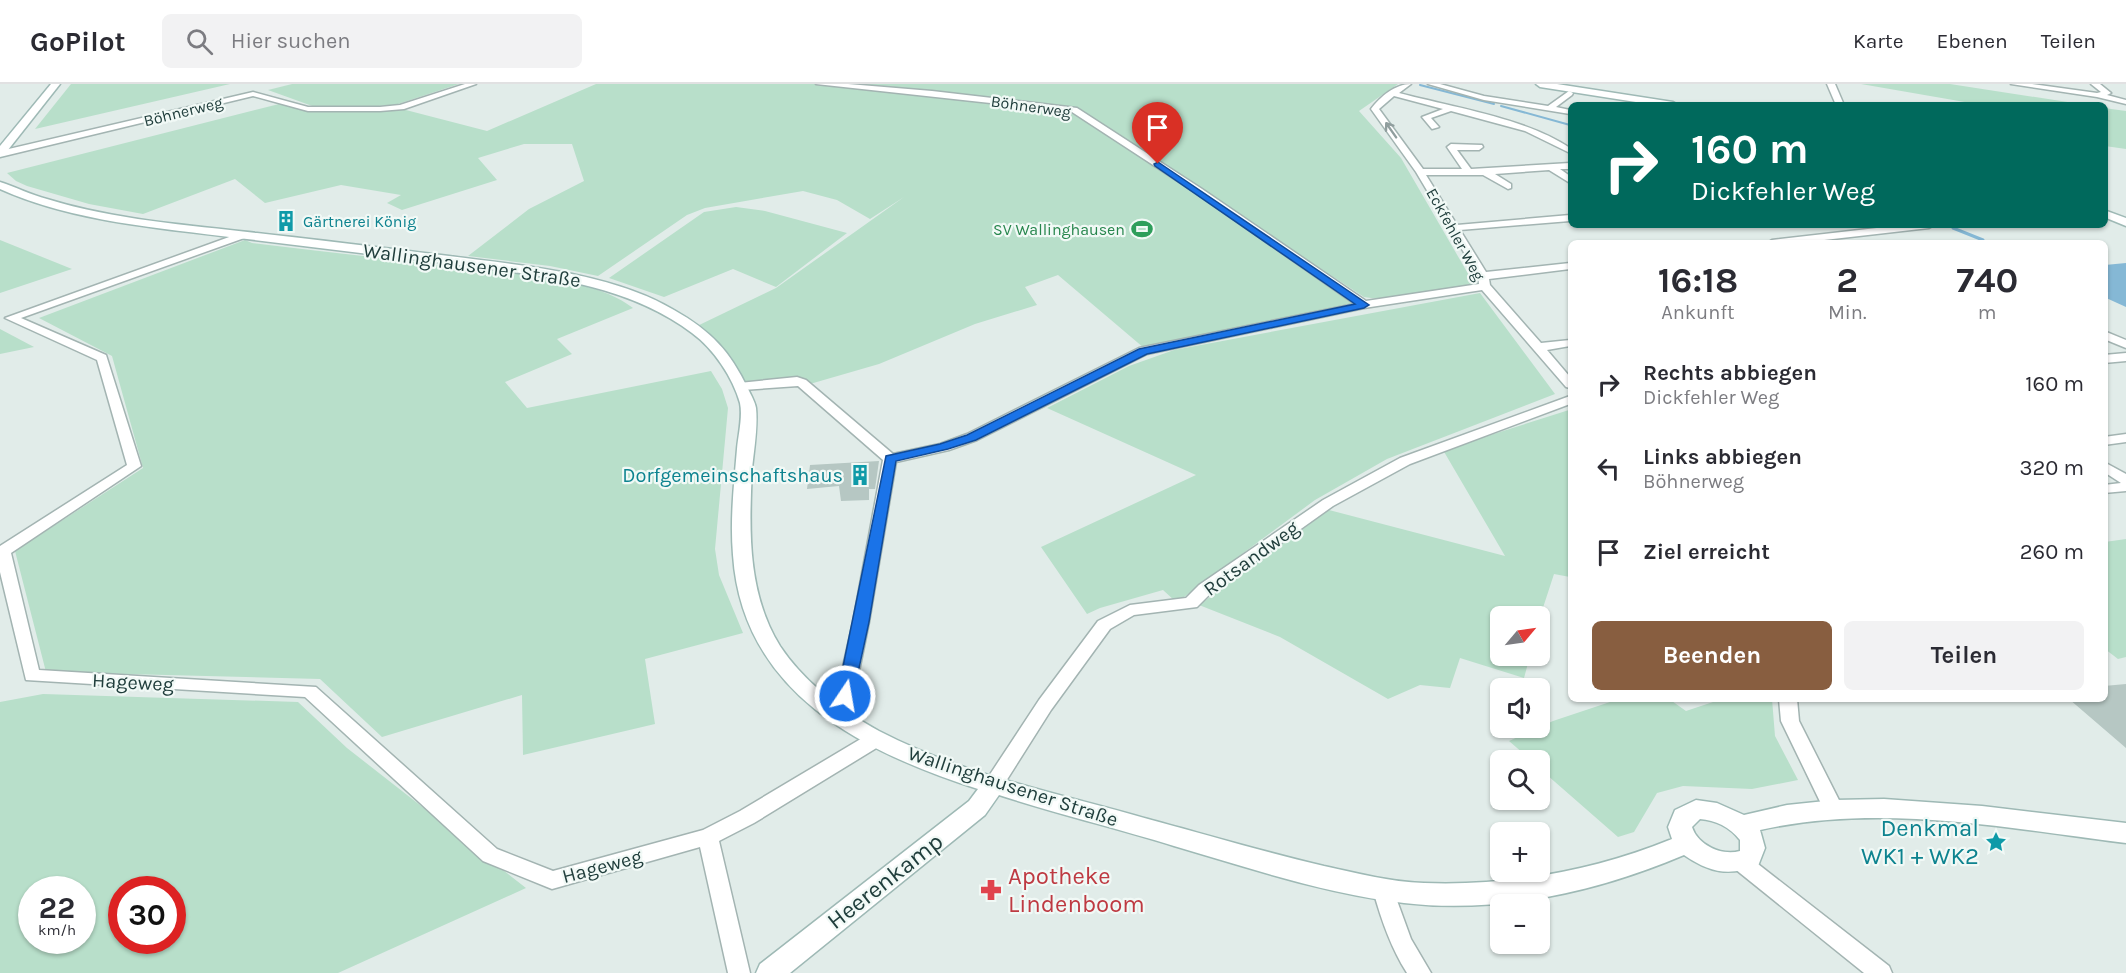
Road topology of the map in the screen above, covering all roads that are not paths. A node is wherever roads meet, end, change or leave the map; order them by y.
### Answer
1 (56, 84) edge
2 (472, 84) edge
3 (820, 84) edge
4 (1407, 84) edge
5 (1432, 84) edge
6 (1540, 84) edge
7 (1831, 84) edge
8 (2015, 84) edge
9 (2095, 84) edge
10 (1569, 93) dead end
11 (1394, 94) junction
12 (2097, 95) junction
13 (1654, 102) edge
14 (1839, 102) edge
15 (2126, 102) edge
16 (1550, 108) junction
17 (1451, 109) junction
18 (1568, 112) edge
19 (1435, 127) dead end
20 (1479, 147) dead end
21 (1568, 149) edge
22 (0, 153) edge
23 (1568, 166) edge
24 (1552, 168) junction
25 (1420, 172) junction
26 (1468, 172) junction
27 (1485, 172) junction
28 (1568, 179) edge
29 (0, 184) edge
30 (1508, 186) dead end
31 (2108, 215) edge
32 (1568, 218) edge
33 (2126, 222) edge
34 (1455, 228) junction
35 (1868, 228) edge
36 (1902, 228) edge
37 (1875, 231) junction
38 (1851, 234) junction
39 (243, 235) junction
40 (1798, 240) edge
41 (1870, 240) edge
42 (1568, 266) edge
43 (1484, 281) junction
44 (1364, 305) junction
45 (2108, 336) edge
46 (1568, 343) edge
47 (2126, 344) edge
48 (1539, 347) junction
49 (2126, 357) edge
50 (2108, 359) edge
51 (1568, 382) edge
52 (743, 386) junction
53 (1568, 401) edge
54 (2126, 438) edge
55 (2108, 440) edge
56 (890, 459) junction
57 (2108, 469) edge
58 (2126, 480) edge
59 (2126, 487) edge
60 (2108, 489) edge
61 (1788, 702) edge
62 (826, 708) junction
63 (876, 739) junction
64 (994, 784) junction
65 (1834, 810) junction
66 (1741, 825) junction
67 (2126, 833) edge
68 (708, 837) junction
69 (1687, 843) junction
70 (1742, 863) junction
71 (1384, 890) junction
72 (739, 973) edge
73 (770, 973) edge
74 (1420, 973) edge
75 (1881, 973) edge

1 - 22 street
2 - 22 street, Böhnerweg
3 - 44 street, Böhnerweg
4 - 11 street, Eckfehler Weg
5 - 16 street
6 - 13 street
7 - 14 street
8 - 12 street
9 - 12 street
10 - 16 street
11 - 17 street
25 -> 11 street, Eckfehler Weg
12 - 15 street
16 - 18 street
17 - 19 street
17 - 21 street
20 - 26 street
23 - 24 street
24 - 27 street
24 - 28 street
25 - 26 street
25 - 34 street, Eckfehler Weg
26 - 27 street
27 - 30 street
29 - 39 street, Wallinghausener Straße
31 - 33 street
32 - 34 street
34 - 43 street, Eckfehler Weg
35 - 37 street
36 - 37 street
37 - 38 street
38 - 40 street
38 - 41 street
39 - 52 street, Wallinghausener Straße
39 - 68 street, Hageweg
42 - 43 street
43 - 44 street
43 - 48 street, Eckfehler Weg
44 - 56 street
45 - 47 street
46 - 48 street
48 - 51 street, Eckfehler Weg
49 - 50 street
52 - 56 street
52 - 62 street, Wallinghausener Straße
53 - 64 street, Rotsandweg
54 - 55 street
56 - 62 street
57 - 58 street
59 - 60 street
61 - 65 street
62 - 63 street, Wallinghausener Straße
63 - 64 street, Wallinghausener Straße
63 - 68 street, Hageweg
64 - 71 street, Wallinghausener Straße
64 - 73 street, Heerenkamp
65 - 66 street
65 - 67 street
66 - 69 street
66 - 70 street
68 - 72 street
69 - 70 street
69 - 71 street, Wallinghausener Straße
70 - 75 street
71 - 74 street

